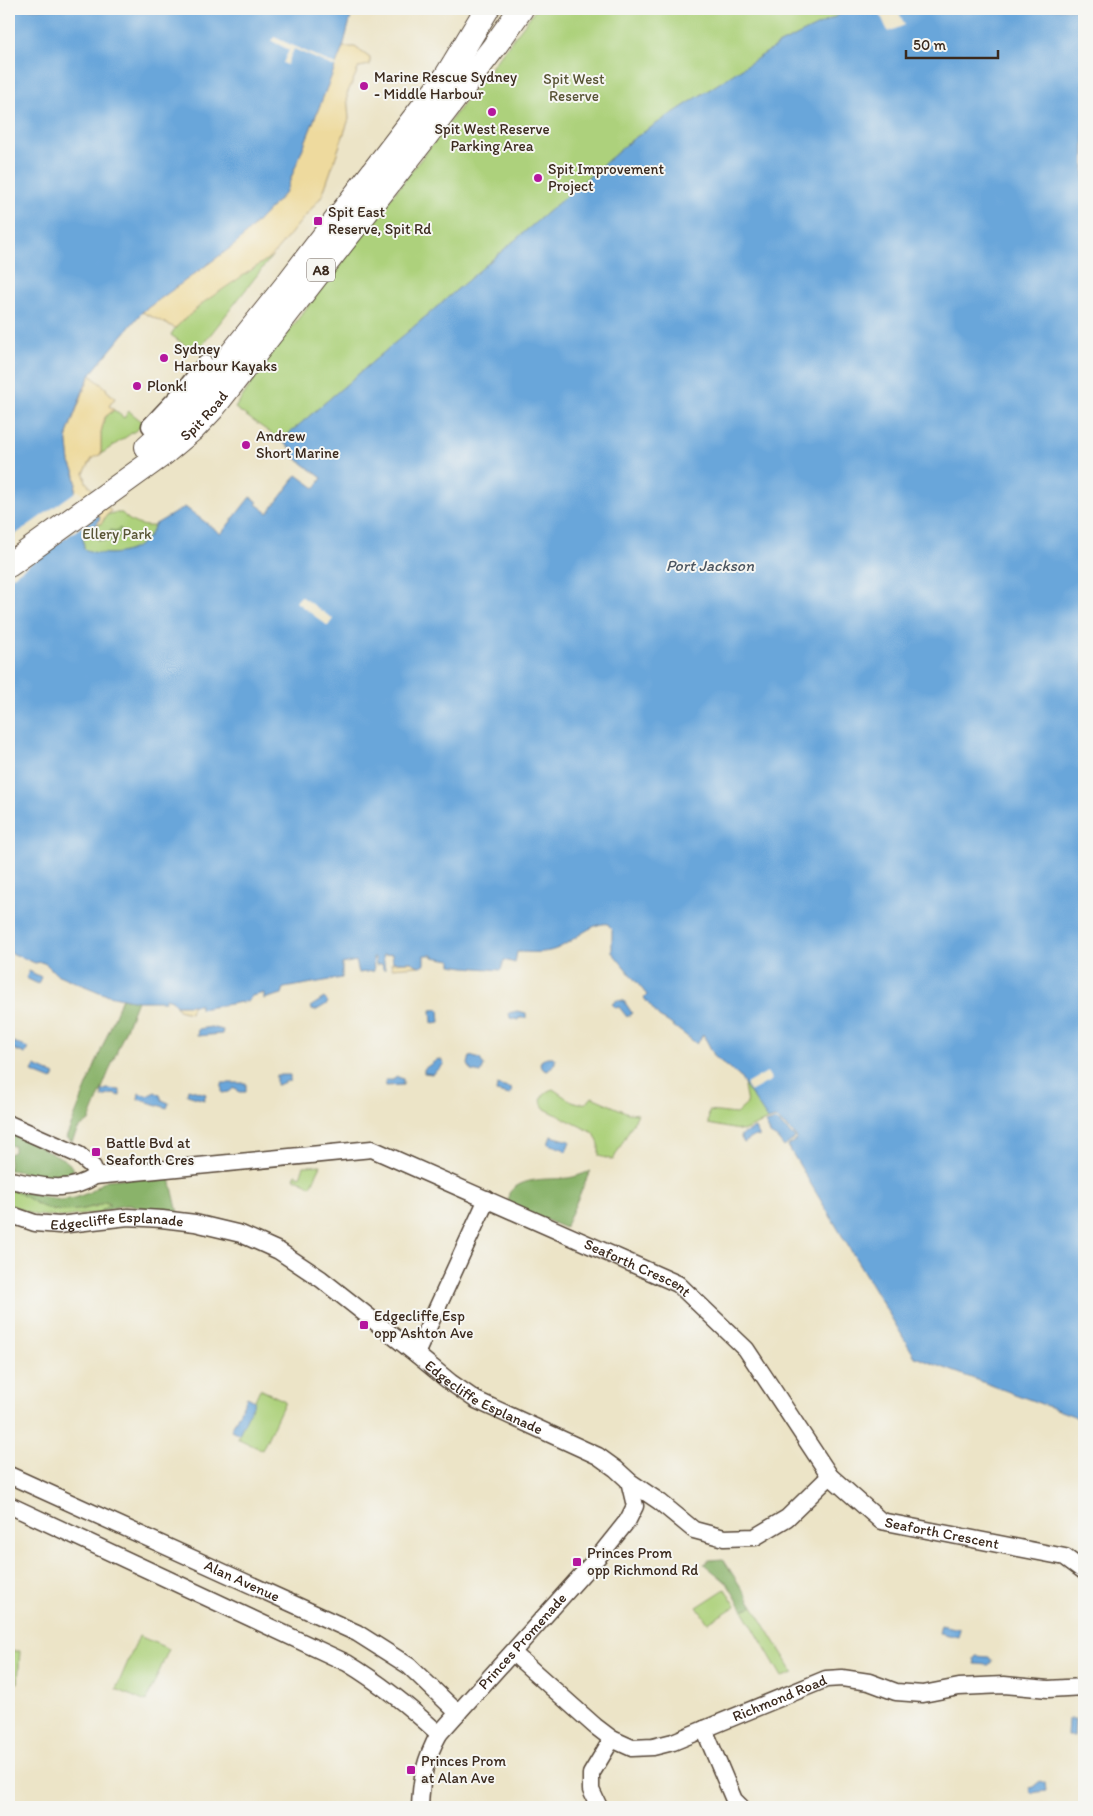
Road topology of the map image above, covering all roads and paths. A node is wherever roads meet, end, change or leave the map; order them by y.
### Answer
1 (487, 9) edge
2 (521, 9) edge
3 (205, 364) dead end
4 (150, 426) dead end
5 (104, 491) junction
6 (9, 549) edge
7 (9, 565) edge
8 (9, 1124) edge
9 (94, 1171) junction
10 (9, 1180) edge
11 (487, 1200) junction
12 (9, 1214) edge
13 (416, 1354) junction
14 (9, 1475) edge
15 (830, 1476) junction
16 (629, 1481) junction
17 (9, 1505) edge
18 (1084, 1570) edge
19 (513, 1653) junction
20 (1084, 1688) edge
21 (458, 1713) junction
22 (704, 1728) junction
23 (439, 1734) junction
24 (612, 1739) junction
25 (420, 1807) edge
26 (600, 1807) edge
27 (741, 1807) edge

1 - 5 highway, Spit Road / A8
2 - 5 highway, Spit Road / A8
3 - 4 street
5 - 6 highway, Spit Road / A8
5 - 7 highway, Spit Road / A8
8 - 9 street
9 - 10 street, Seaforth Crescent
9 - 11 street, Seaforth Crescent
11 - 13 street
11 - 15 street, Seaforth Crescent
12 - 13 street, Edgecliffe Esplanade
13 - 16 street, Edgecliffe Esplanade
14 - 21 street, Alan Avenue
15 - 16 street, Edgecliffe Esplanade
15 - 18 street, Seaforth Crescent
16 - 19 street, Princes Promenade
17 - 23 street, Alan Avenue
19 - 21 street, Princes Promenade
19 - 24 street, Richmond Road
20 - 22 street, Richmond Road
21 - 23 street, Princes Promenade
22 - 24 street, Richmond Road
22 - 27 street
23 - 25 street, Princes Promenade
24 - 26 street

